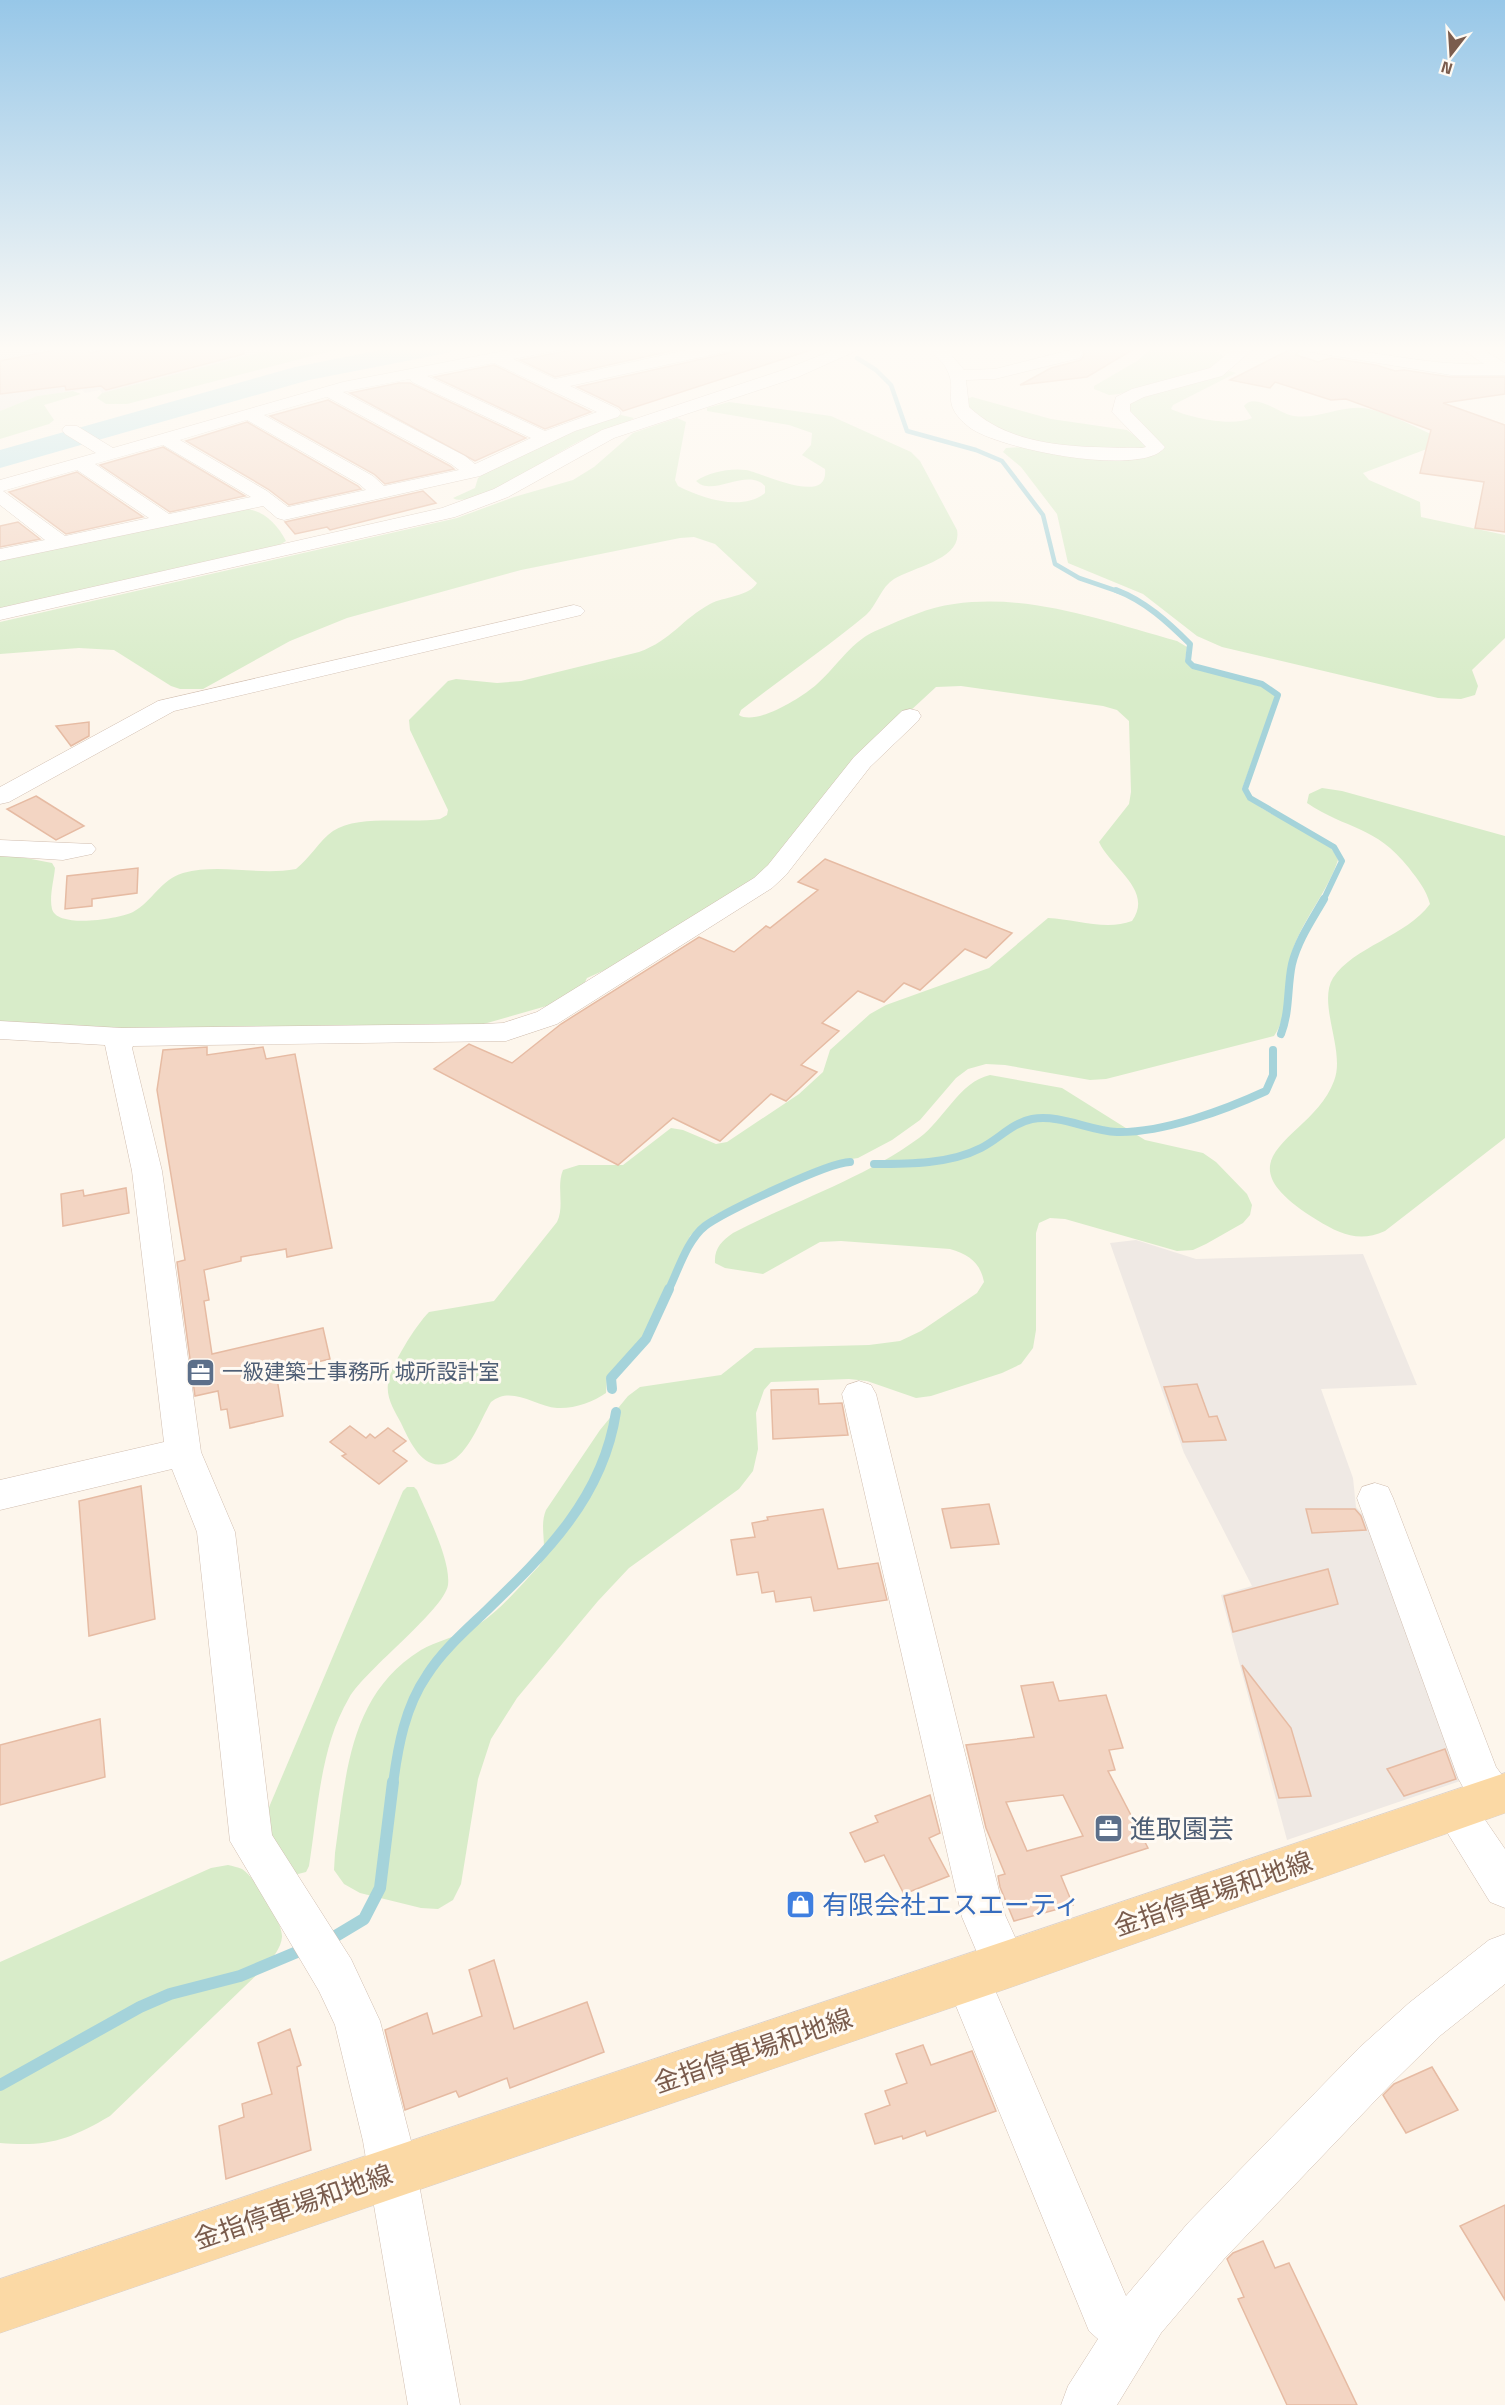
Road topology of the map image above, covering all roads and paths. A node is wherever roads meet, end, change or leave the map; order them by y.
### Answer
1 (53, 458) edge
2 (86, 458) edge
3 (198, 458) edge
4 (327, 458) edge
5 (455, 458) edge
6 (502, 458) edge
7 (564, 458) edge
8 (80, 463) junction
9 (0, 470) edge
10 (473, 472) junction
11 (0, 486) edge
12 (380, 493) junction
13 (0, 496) edge
14 (266, 500) junction
15 (166, 521) junction
16 (63, 544) junction
17 (0, 555) edge
18 (573, 611) dead end
19 (0, 614) edge
20 (910, 716) dead end
21 (0, 797) edge
22 (0, 848) edge
23 (83, 849) dead end
24 (0, 1030) edge
25 (122, 1037) junction
26 (859, 1394) dead end
27 (183, 1452) junction
28 (0, 1495) edge
29 (1375, 1498) dead end
30 (1484, 1800) edge
31 (1505, 1887) edge
32 (1505, 1956) edge
33 (987, 1973) junction
34 (393, 2173) junction
35 (0, 2306) edge
36 (1131, 2334) junction
37 (434, 2405) edge
38 (1088, 2405) edge

1 - 9 street
2 - 8 street
3 - 14 street
4 - 12 street
5 - 10 street
6 - 10 street
7 - 19 street
8 - 11 street
8 - 15 street
10 - 12 street
12 - 14 street
13 - 16 street
14 - 15 street
15 - 16 street
16 - 17 street
18 - 21 street
20 - 25 street
22 - 23 street
24 - 25 street
25 - 27 street
26 - 33 street
27 - 28 street
27 - 34 street
29 - 30 street
30 - 31 street
30 - 33 main road, 金指停車場和地線
32 - 36 street
33 - 34 main road, 金指停車場和地線
33 - 36 street
34 - 35 main road, 金指停車場和地線
34 - 37 street
36 - 38 street

